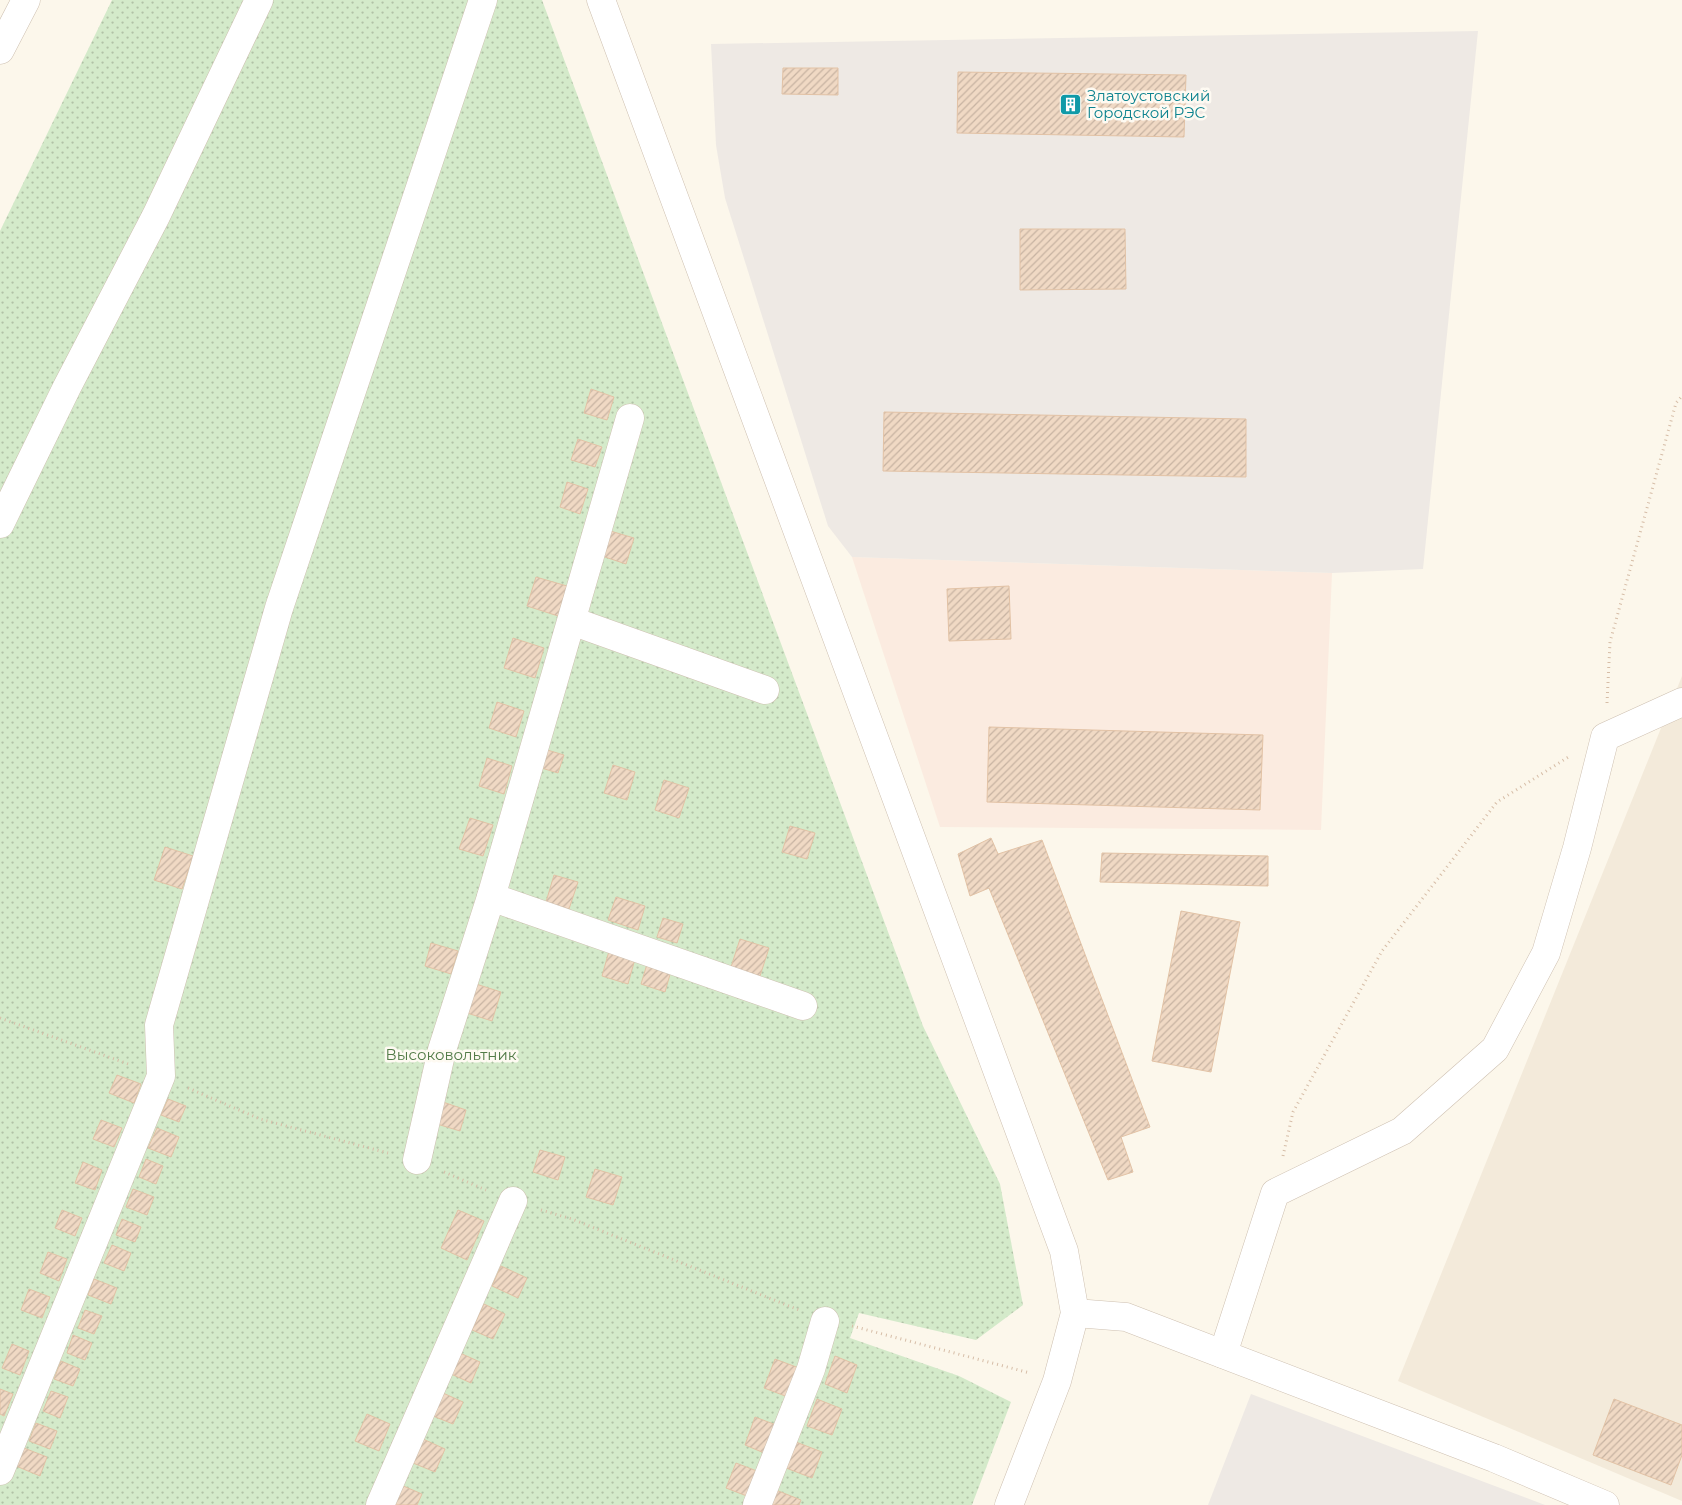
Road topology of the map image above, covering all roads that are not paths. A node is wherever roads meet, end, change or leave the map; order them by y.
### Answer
1 (26, 0) edge
2 (260, 0) edge
3 (483, 0) edge
4 (601, 0) edge
5 (0, 50) edge
6 (630, 418) dead end
7 (0, 524) edge
8 (572, 621) junction
9 (765, 690) dead end
10 (1682, 702) edge
11 (491, 897) junction
12 (803, 1006) dead end
13 (417, 1160) dead end
14 (513, 1201) dead end
15 (1075, 1313) junction
16 (825, 1321) dead end
17 (1223, 1354) junction
18 (0, 1472) edge
19 (380, 1505) edge
20 (757, 1505) edge
21 (1010, 1505) edge
22 (1605, 1505) edge

1 - 5 street
2 - 7 street
3 - 18 street
4 - 15 street
6 - 8 street
8 - 9 street
8 - 11 street
10 - 17 street
11 - 12 street
11 - 13 street
14 - 19 street
15 - 17 street
15 - 21 street
16 - 20 street
17 - 22 street

